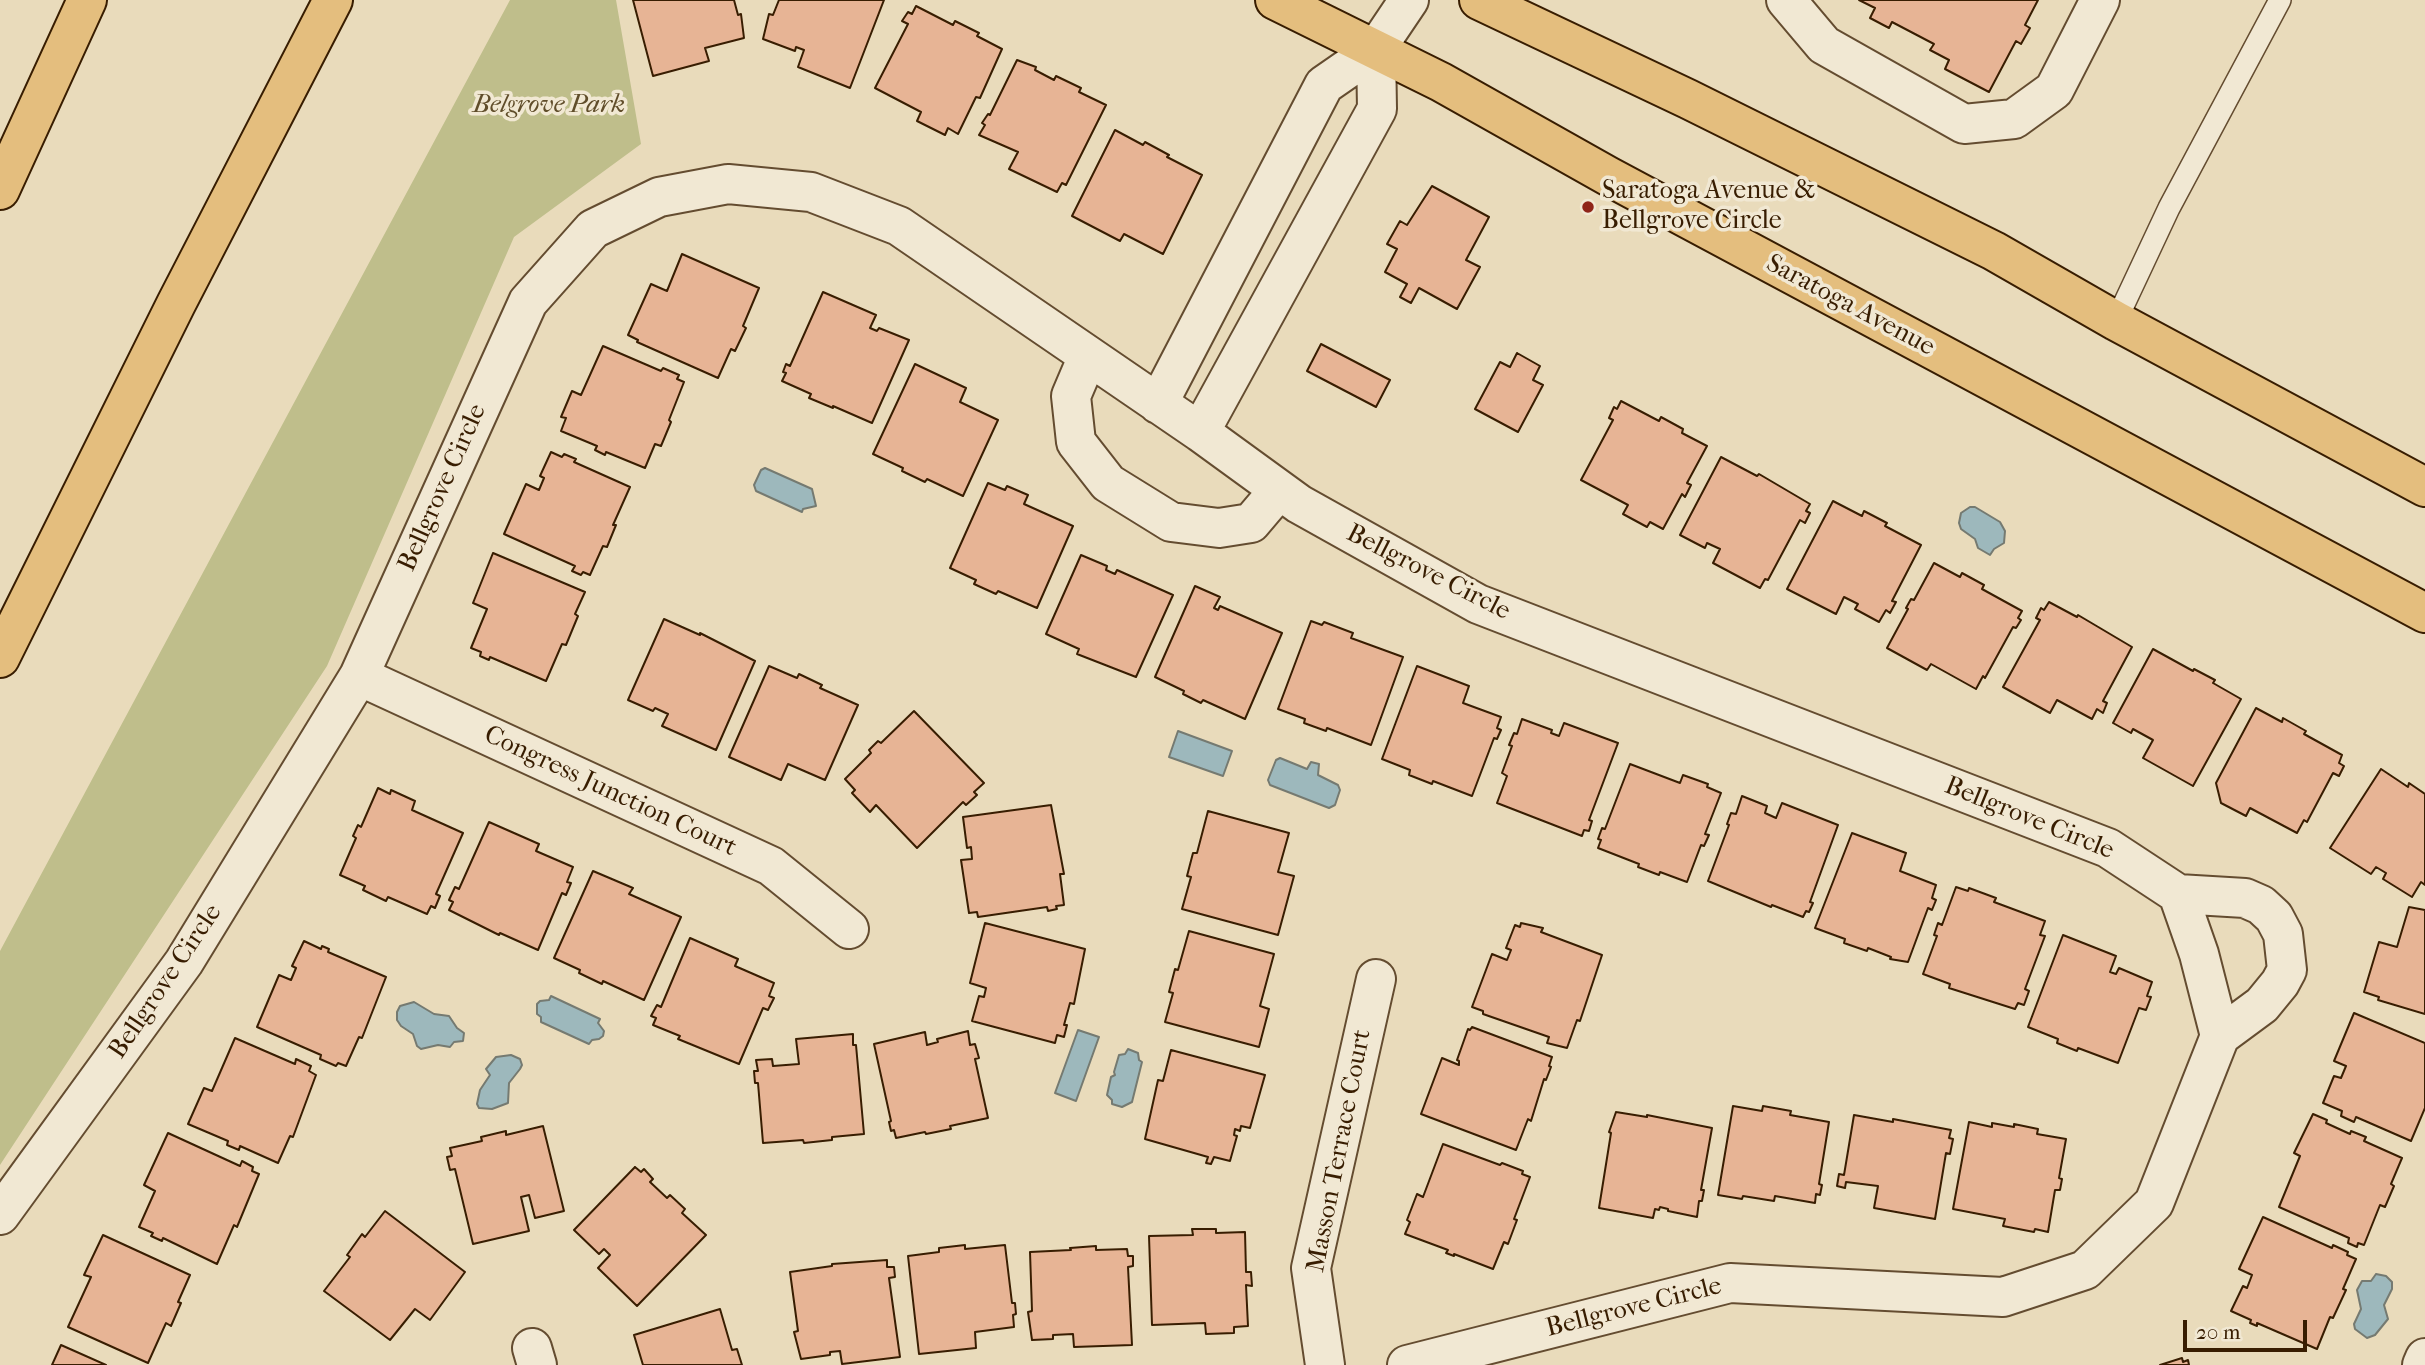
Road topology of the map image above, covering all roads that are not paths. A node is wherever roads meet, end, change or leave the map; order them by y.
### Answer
1 (87, 0) edge
2 (332, 0) edge
3 (1275, 0) edge
4 (1409, 0) edge
5 (1479, 0) edge
6 (1787, 0) edge
7 (2100, 0) edge
8 (2280, 0) edge
9 (1376, 49) junction
10 (0, 190) edge
11 (2116, 321) junction
12 (1088, 356) junction
13 (1158, 404) junction
14 (1199, 432) junction
15 (2425, 487) edge
16 (1279, 490) junction
17 (2425, 613) edge
18 (0, 658) edge
19 (359, 676) junction
20 (2178, 894) junction
21 (849, 929) dead end
22 (1376, 979) dead end
23 (2220, 1036) junction
24 (0, 1215) edge
25 (2425, 1358) edge
26 (1325, 1365) edge
27 (1407, 1365) edge
28 (2422, 1365) edge

1 - 10 highway
2 - 18 highway
3 - 9 highway, Saratoga Avenue
4 - 9 street
5 - 11 highway
6 - 7 street
8 - 11 lane
9 - 13 street
9 - 14 street
9 - 17 highway, Saratoga Avenue
11 - 15 highway
12 - 13 street, Bellgrove Circle
12 - 16 street
12 - 19 street, Bellgrove Circle
13 - 14 street, Bellgrove Circle
14 - 16 street, Bellgrove Circle
16 - 20 street, Bellgrove Circle
19 - 21 street, Congress Junction Court
19 - 24 street, Bellgrove Circle
20 - 23 street
20 - 23 street
22 - 26 street, Masson Terrace Court
23 - 27 street, Bellgrove Circle
25 - 28 street

